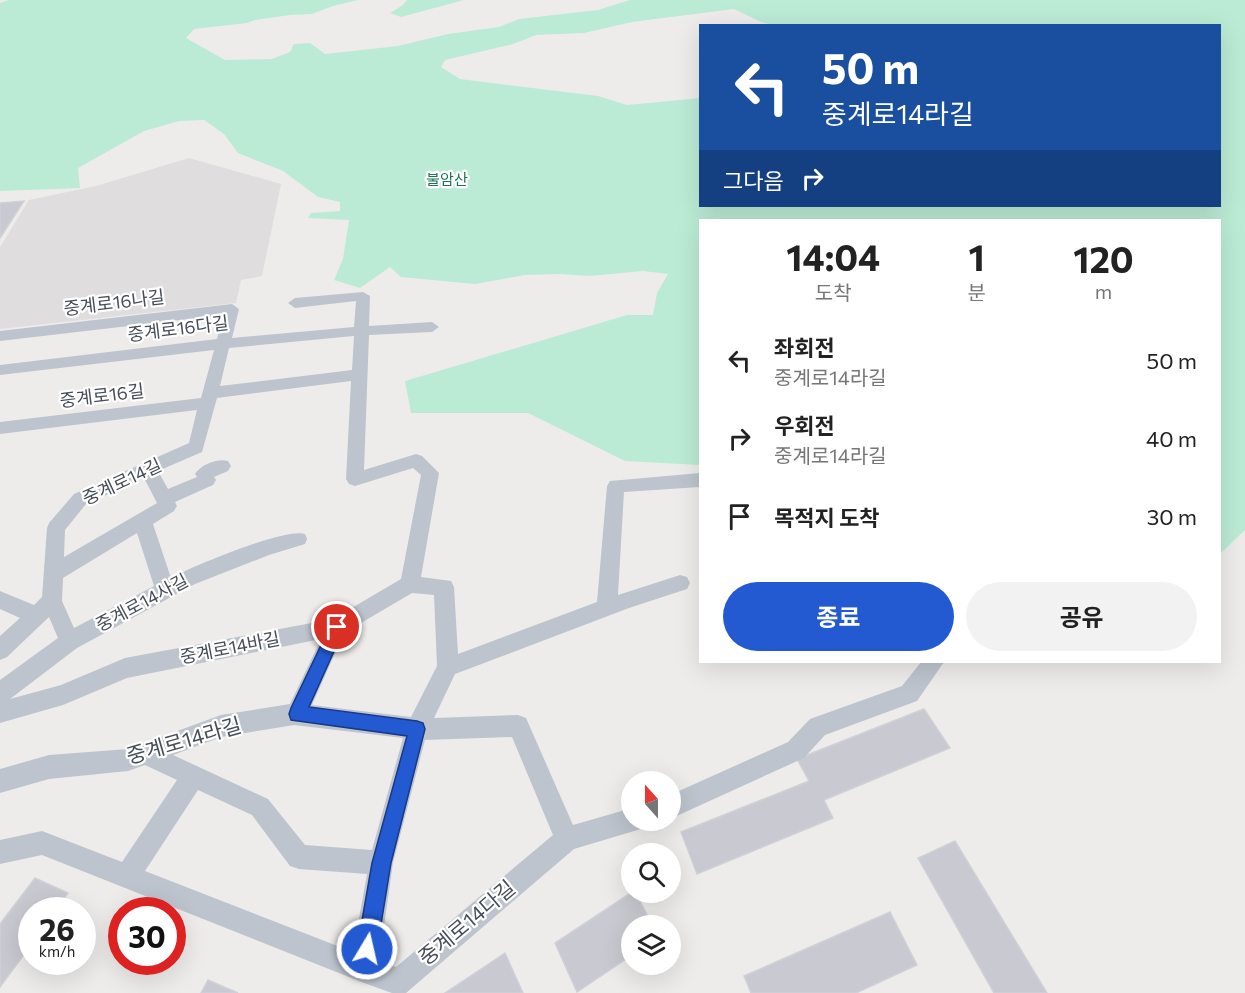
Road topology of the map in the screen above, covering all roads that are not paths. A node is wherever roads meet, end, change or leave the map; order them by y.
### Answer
1 (295, 303) dead end
2 (232, 309) joint
3 (432, 327) dead end
4 (361, 330) junction
5 (0, 336) edge
6 (224, 343) junction
7 (0, 370) edge
8 (358, 375) junction
9 (211, 398) junction
10 (0, 428) edge
11 (222, 466) dead end
12 (148, 469) junction
13 (699, 480) edge
14 (164, 499) junction
15 (143, 521) junction
16 (298, 539) dead end
17 (54, 573) junction
18 (680, 583) dead end
19 (410, 584) junction
20 (165, 591) junction
21 (0, 600) edge
22 (52, 601) junction
23 (607, 607) junction
24 (36, 615) junction
25 (337, 627) junction
26 (70, 641) junction
27 (0, 650) edge
28 (932, 663) edge
29 (448, 667) junction
30 (0, 693) edge
31 (0, 712) edge
32 (297, 714) junction
33 (417, 729) junction
34 (144, 753) junction
35 (193, 776) junction
36 (0, 781) edge
37 (681, 802) edge
38 (621, 823) edge
39 (567, 839) junction
40 (0, 852) edge
41 (381, 863) junction
42 (127, 878) junction
43 (364, 970) junction

1 - 4 street
2 - 5 street, 중계로16나길
2 - 6 street, 중계로14길
3 - 4 street, 중계로16다길
4 - 6 street, 중계로16다길
4 - 8 street
6 - 7 street, 중계로16다길
6 - 9 street, 중계로14길
8 - 9 street, 중계로16길
8 - 19 street
9 - 10 street, 중계로16길
9 - 12 street, 중계로14길
11 - 14 street
12 - 14 street
12 - 17 street, 중계로14길
13 - 23 street
14 - 15 street
15 - 17 street
15 - 20 street
16 - 20 street, 중계로14사길
17 - 22 street, 중계로14길
18 - 23 street
19 - 25 street, 중계로14바길
19 - 29 street
20 - 26 street, 중계로14사길
21 - 24 street
22 - 24 street
22 - 26 street, 중계로14길
23 - 29 street
24 - 27 street
25 - 31 street, 중계로14바길
25 - 32 street
26 - 30 street, 중계로14사길
28 - 37 street
29 - 33 street
32 - 33 street, 중계로14라길
32 - 34 street, 중계로14라길
33 - 39 street, 중계로14라길
33 - 41 street
34 - 35 street
34 - 36 street, 중계로14라길
35 - 41 street
35 - 42 street
38 - 39 street, 중계로14다길
39 - 43 street, 중계로14다길
40 - 42 street, 중계로14다길
41 - 43 street
42 - 43 street, 중계로14다길

